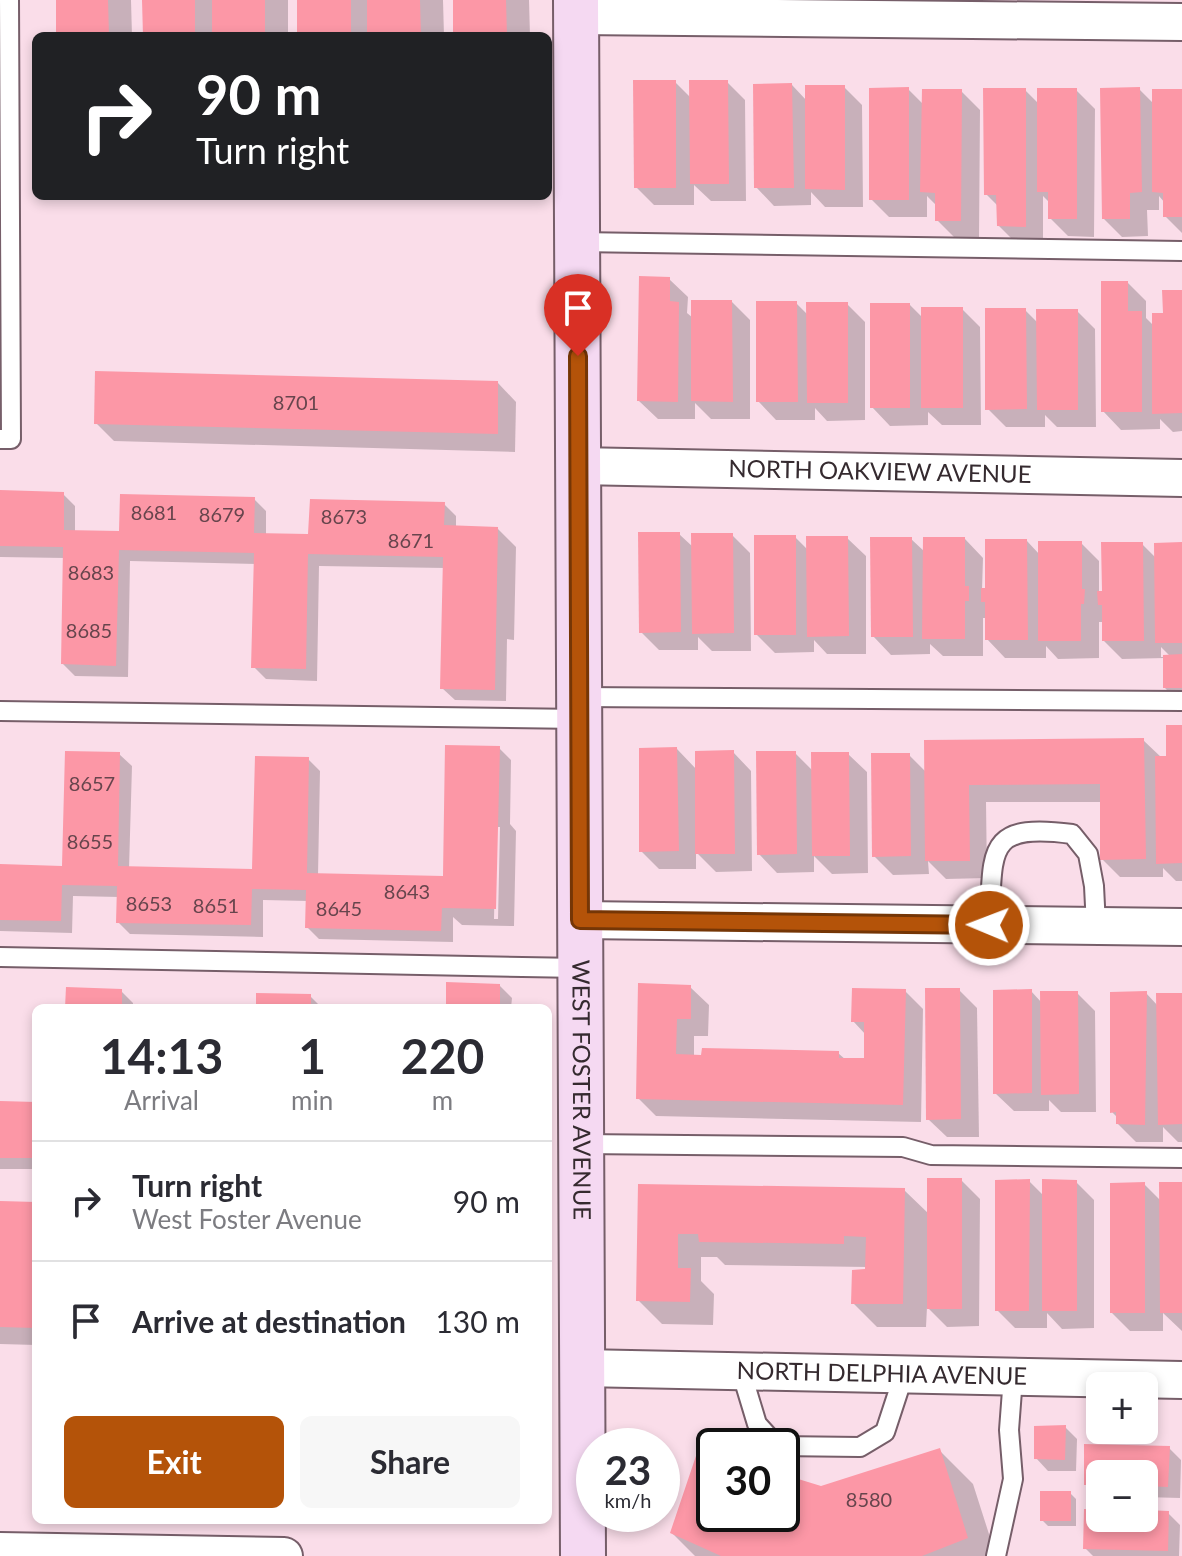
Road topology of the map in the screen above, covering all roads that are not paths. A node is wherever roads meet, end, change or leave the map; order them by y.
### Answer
1 (9, 0) edge
2 (576, 8) edge
3 (1182, 22) edge
4 (577, 242) junction
5 (1182, 251) edge
6 (0, 439) edge
7 (578, 466) junction
8 (1182, 478) edge
9 (1182, 701) edge
10 (580, 708) junction
11 (0, 711) edge
12 (580, 920) junction
13 (989, 925) junction
14 (1096, 926) junction
15 (1182, 927) edge
16 (0, 957) edge
17 (580, 968) junction
18 (581, 1144) junction
19 (1182, 1158) edge
20 (582, 1368) junction
21 (741, 1371) junction
22 (904, 1374) junction
23 (1013, 1377) junction
24 (1182, 1380) edge
25 (0, 1551) edge
26 (217, 1555) edge
27 (284, 1556) edge
28 (583, 1556) edge
29 (996, 1556) edge

1 - 6 lane
2 - 3 street
2 - 4 street, WEST FOSTER AVENUE
4 - 5 lane
4 - 7 street, WEST FOSTER AVENUE
7 - 8 street, NORTH OAKVIEW AVENUE
7 - 10 street, WEST FOSTER AVENUE
9 - 10 lane
10 - 11 lane
10 - 12 street, WEST FOSTER AVENUE
12 - 13 street
12 - 17 street, WEST FOSTER AVENUE
13 - 14 street
13 - 14 lane
14 - 15 street
16 - 17 lane
17 - 18 street, WEST FOSTER AVENUE
18 - 19 lane
18 - 20 street, WEST FOSTER AVENUE
20 - 21 street, NORTH DELPHIA AVENUE
20 - 28 street, WEST FOSTER AVENUE
21 - 22 street, NORTH DELPHIA AVENUE
21 - 22 lane
22 - 23 street, NORTH DELPHIA AVENUE
23 - 24 street, NORTH DELPHIA AVENUE
23 - 29 lane
25 - 26 street
26 - 27 street

